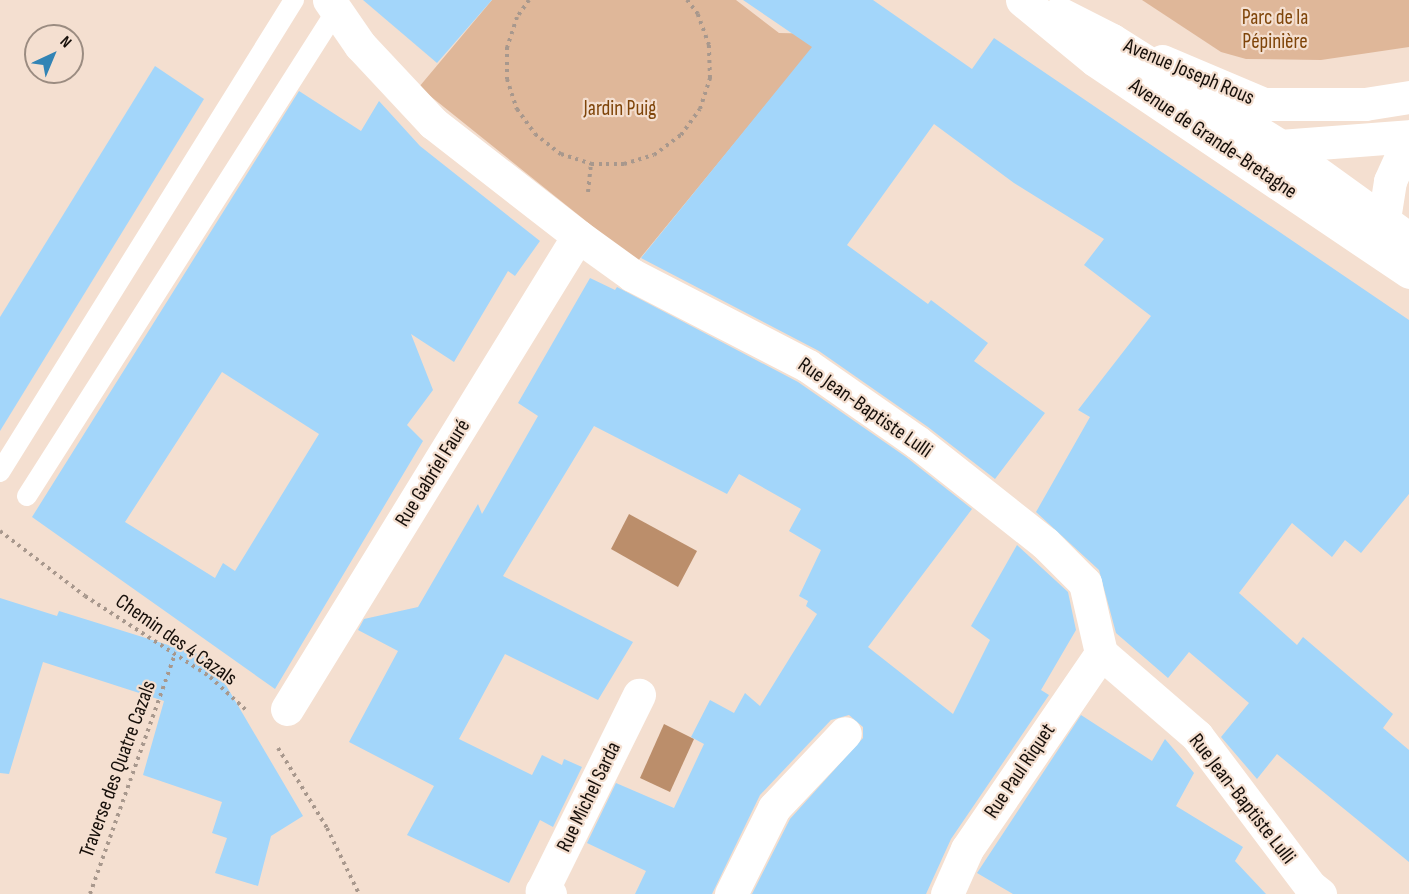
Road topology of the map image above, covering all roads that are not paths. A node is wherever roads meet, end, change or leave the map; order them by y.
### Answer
1 (294, 0) edge
2 (1022, 0) edge
3 (1034, 0) edge
4 (334, 4) edge
5 (1112, 40) junction
6 (1409, 97) edge
7 (1202, 130) junction
8 (1409, 138) edge
9 (1280, 146) junction
10 (578, 236) junction
11 (1398, 247) edge
12 (0, 472) edge
13 (27, 496) dead end
14 (1101, 653) junction
15 (639, 695) dead end
16 (288, 710) dead end
17 (845, 733) dead end
18 (550, 894) edge
19 (731, 894) edge
20 (946, 894) edge
21 (1320, 894) edge

1 - 12 lane
2 - 7 street, Avenue de Grande-Bretagne
3 - 5 street, Avenue de Grande-Bretagne
4 - 10 street, Rue Jean-Baptiste Lulli
4 - 13 lane
5 - 6 street, Avenue Joseph Rous
5 - 9 street, Avenue de Grande-Bretagne
7 - 9 street
7 - 11 street, Avenue de Grande-Bretagne
8 - 9 street
8 - 11 street
9 - 11 street, Avenue de Grande-Bretagne
10 - 14 street, Rue Jean-Baptiste Lulli
10 - 16 street, Rue Gabriel Fauré
14 - 20 street, Rue Paul Riquet
14 - 21 street, Rue Jean-Baptiste Lulli
15 - 18 street, Rue Michel Sarda
17 - 19 street

